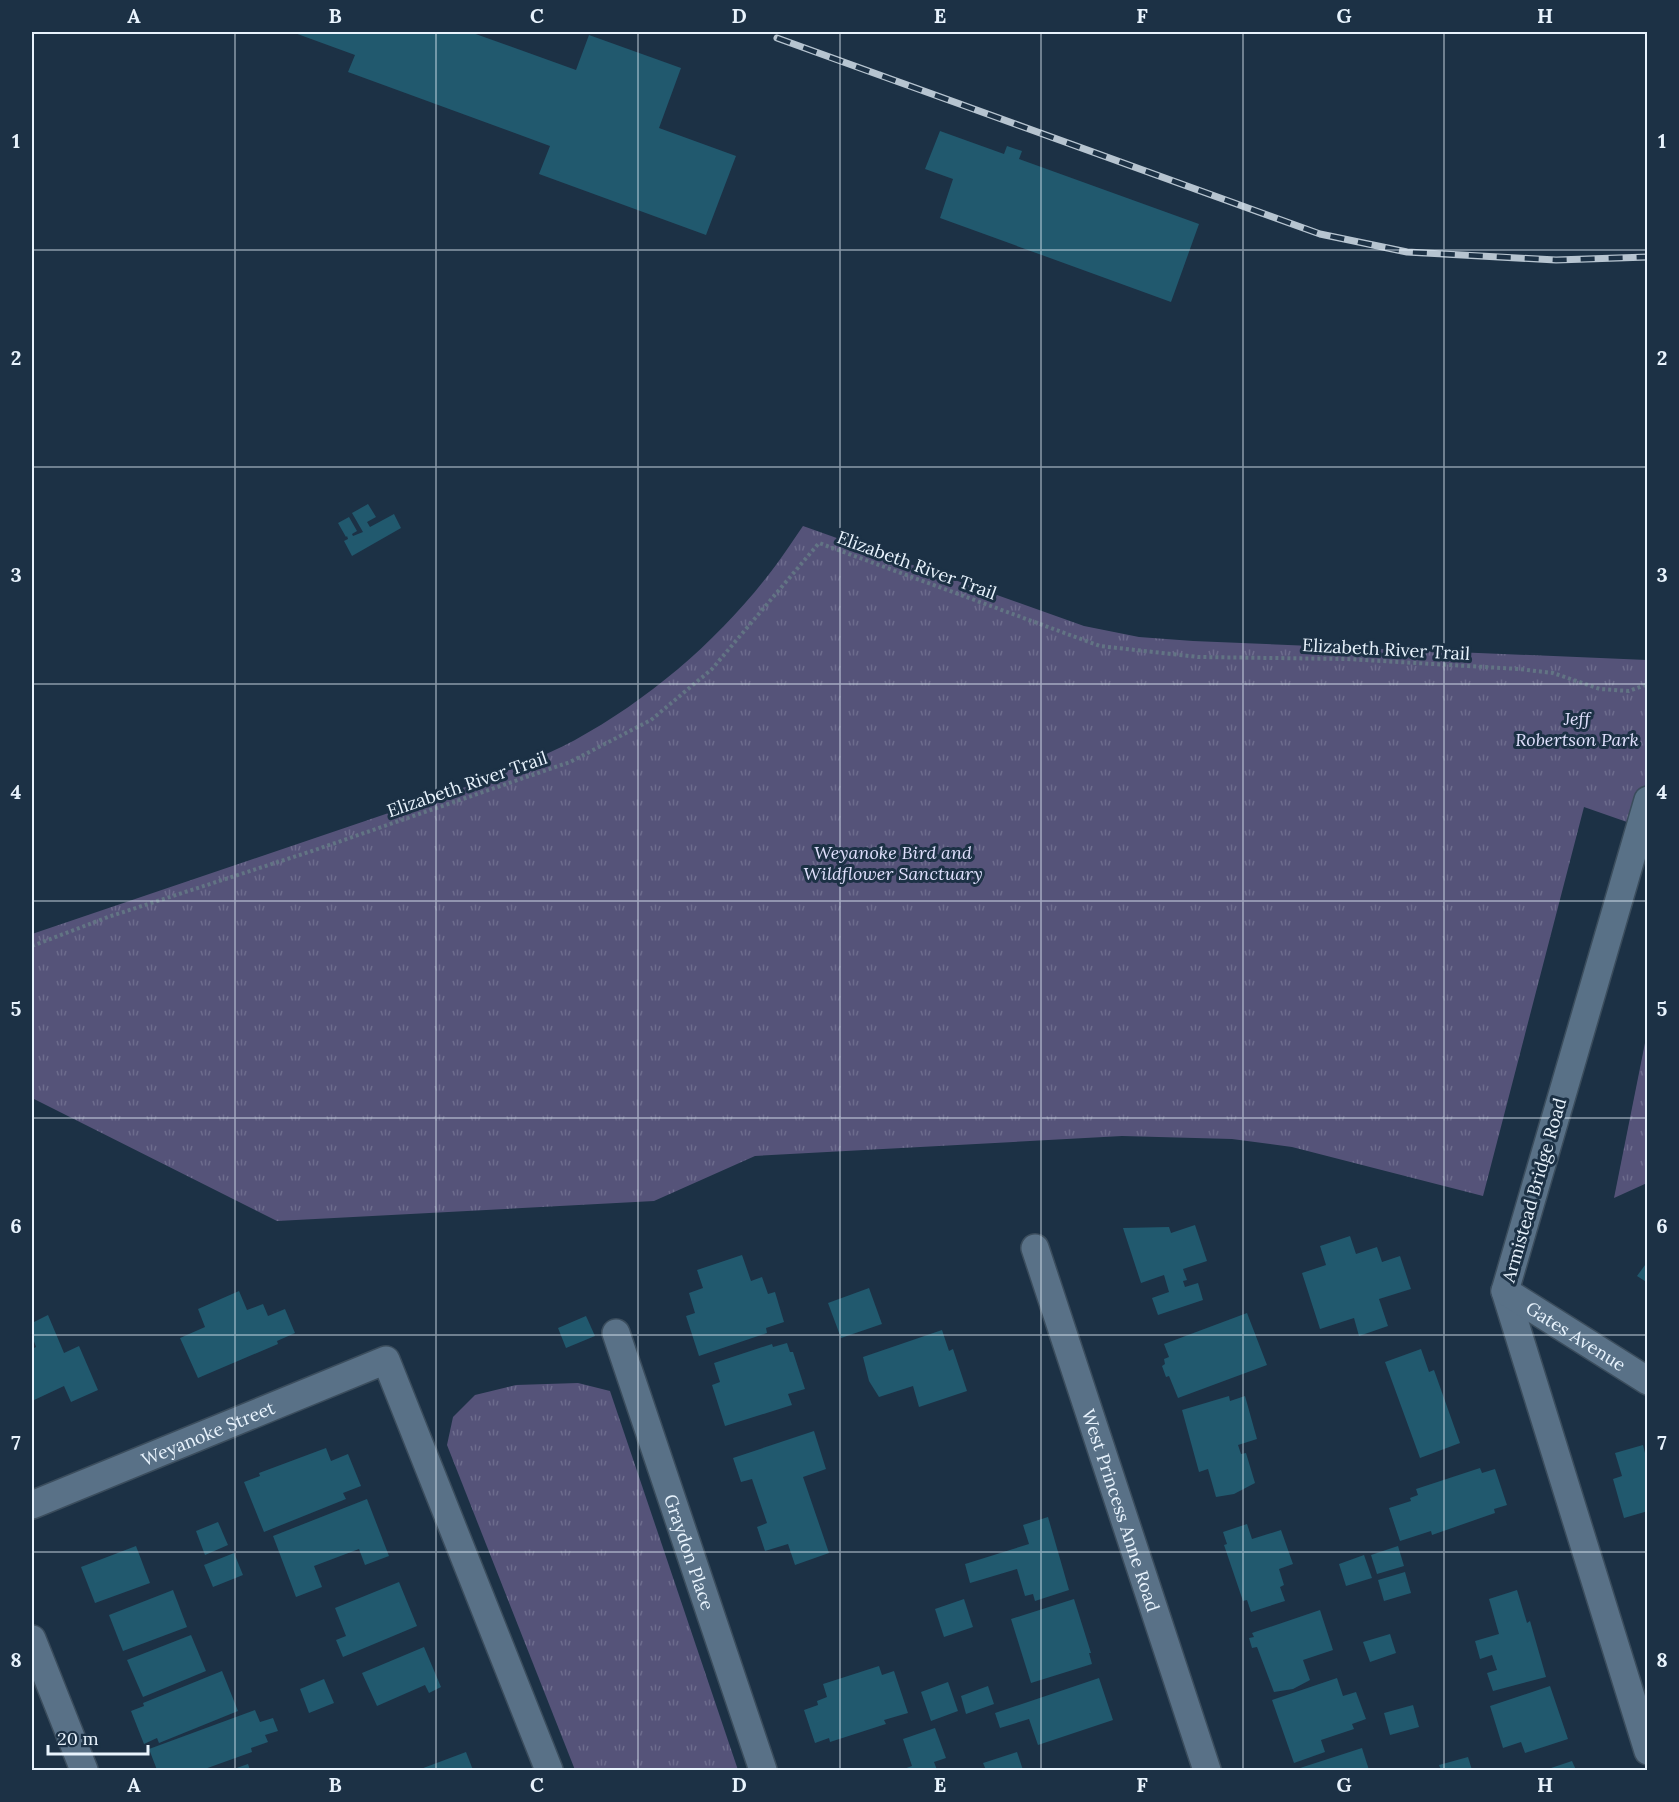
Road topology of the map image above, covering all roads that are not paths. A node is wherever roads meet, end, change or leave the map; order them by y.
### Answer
1 (1647, 800) edge
2 (1035, 1248) dead end
3 (1505, 1291) junction
4 (615, 1333) dead end
5 (1647, 1381) edge
6 (32, 1505) edge
7 (32, 1639) edge
8 (1647, 1751) edge
9 (84, 1770) edge
10 (549, 1770) edge
11 (763, 1770) edge
12 (1207, 1770) edge

1 - 3 street, Armistead Bridge Road
2 - 12 street, West Princess Anne Road
3 - 5 street, Gates Avenue
3 - 8 street, Armistead Bridge Road
4 - 11 street, Graydon Place
6 - 10 street, Weyanoke Street
7 - 9 street

